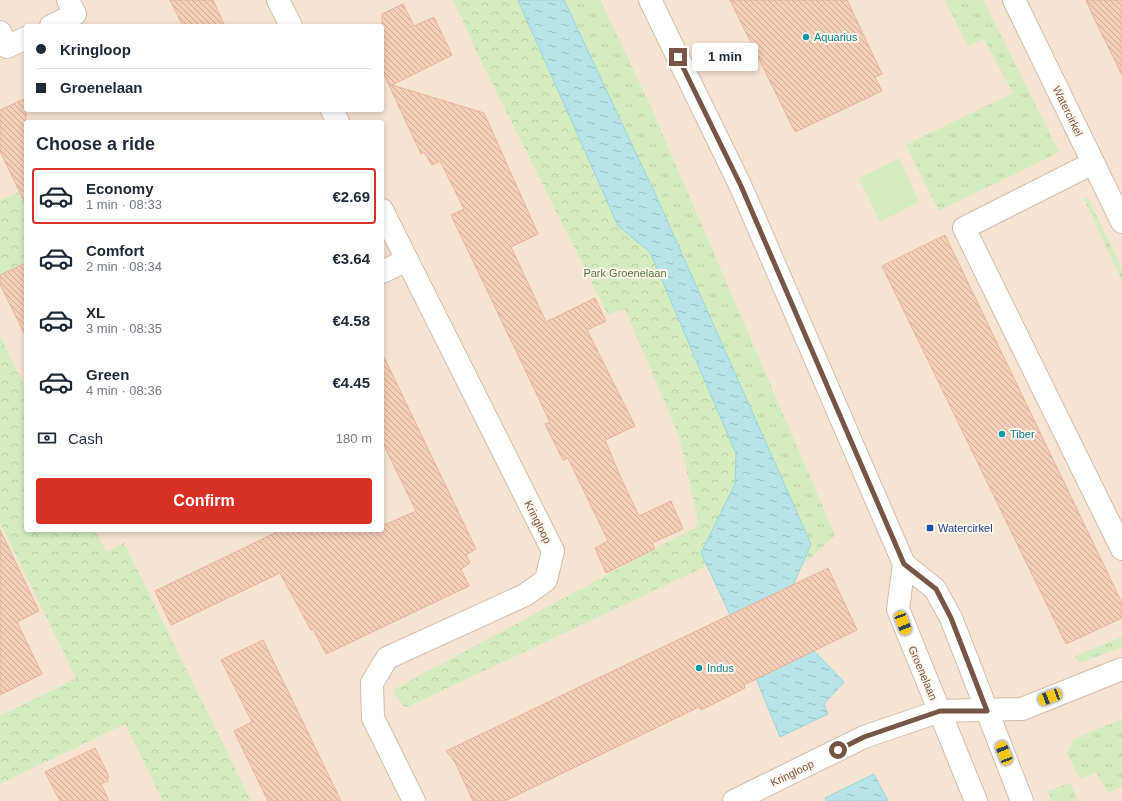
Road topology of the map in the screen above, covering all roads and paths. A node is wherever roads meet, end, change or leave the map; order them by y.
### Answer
1 (68, 0) edge
2 (278, 0) edge
3 (650, 0) edge
4 (1014, 0) edge
5 (55, 24) edge
6 (290, 24) edge
7 (0, 32) edge
8 (24, 39) edge
9 (1093, 163) junction
10 (384, 214) edge
11 (1122, 222) edge
12 (407, 260) junction
13 (384, 271) edge
14 (1122, 549) edge
15 (904, 564) junction
16 (1122, 669) edge
17 (940, 711) junction
18 (987, 711) junction
19 (414, 801) edge
20 (734, 801) edge
21 (976, 801) edge
22 (1022, 801) edge

1 - 5 street
2 - 6 street
3 - 15 street
4 - 9 street, Watercirkel
7 - 8 street
9 - 11 street, Watercirkel
9 - 14 street
10 - 12 street, Kringloop
12 - 13 street
12 - 19 street, Kringloop
15 - 17 street, Groenelaan
15 - 18 street
16 - 18 street
17 - 18 street, Kringloop
17 - 20 street, Kringloop
17 - 21 street, Groenelaan
18 - 22 street

